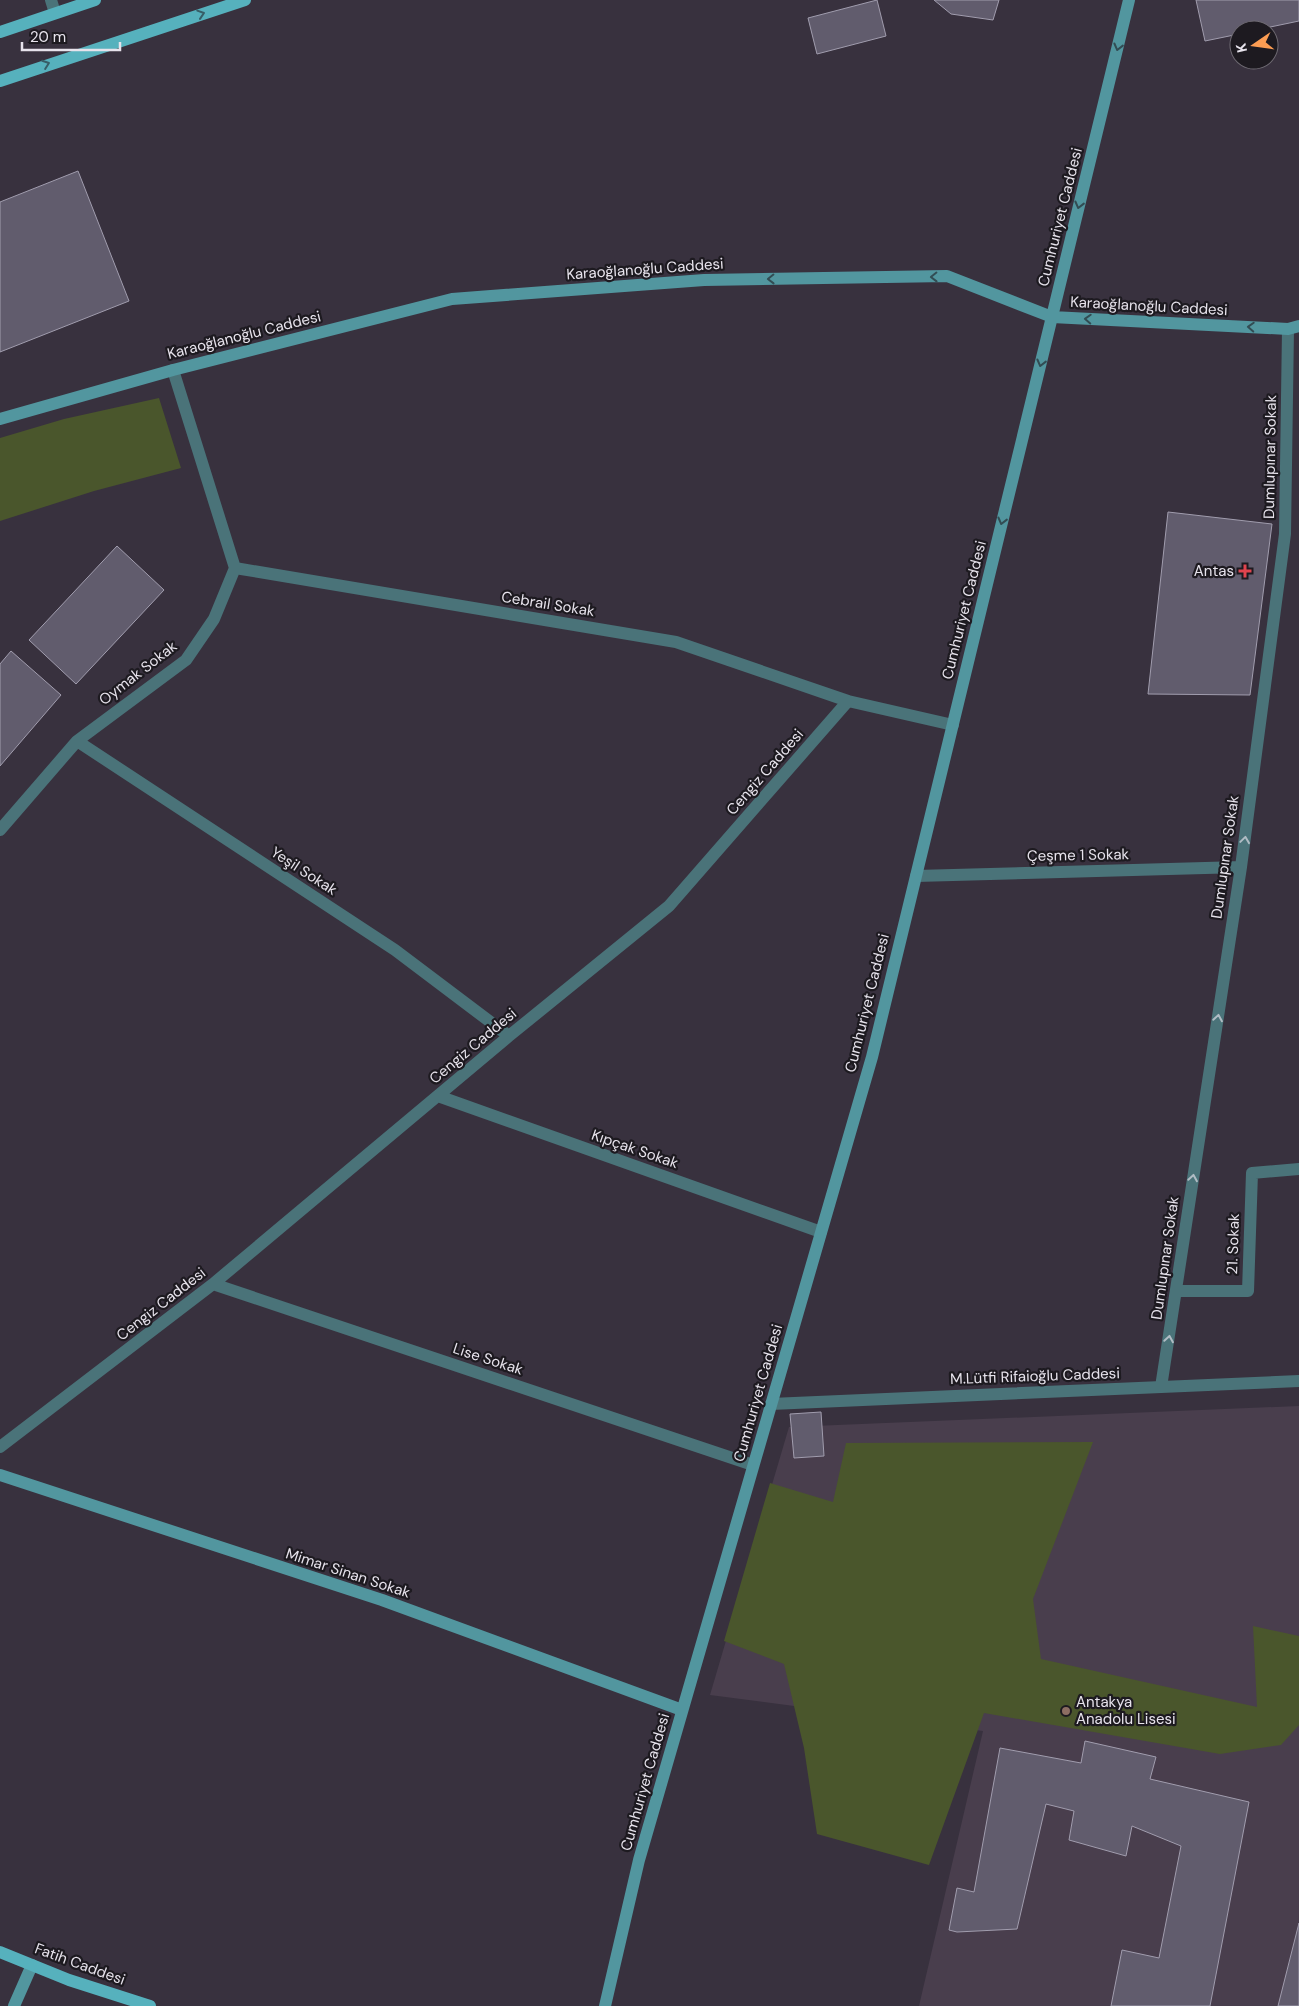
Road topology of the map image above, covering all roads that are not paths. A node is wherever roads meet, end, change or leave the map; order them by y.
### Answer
1 (51, 0) edge
2 (95, 0) edge
3 (245, 0) edge
4 (1129, 0) edge
5 (55, 13) junction
6 (0, 32) edge
7 (0, 80) edge
8 (1052, 317) junction
9 (1293, 328) edge
10 (174, 370) junction
11 (0, 419) edge
12 (235, 568) junction
13 (848, 701) junction
14 (953, 725) junction
15 (77, 741) junction
16 (0, 830) edge
17 (1241, 867) junction
18 (916, 876) junction
19 (509, 1036) junction
20 (438, 1096) junction
21 (1299, 1169) edge
22 (821, 1232) junction
23 (213, 1284) junction
24 (1177, 1291) junction
25 (1299, 1381) edge
26 (1161, 1387) junction
27 (772, 1404) junction
28 (0, 1448) edge
29 (754, 1465) junction
30 (0, 1475) edge
31 (682, 1710) junction
32 (0, 1952) edge
33 (32, 1965) junction
34 (14, 2006) edge
35 (150, 2006) edge
36 (605, 2006) edge

1 - 5 street
2 - 5 main road
7 -> 3 main road
4 -> 8 main road, Cumhuriyet Caddesi
5 - 6 main road
9 -> 8 main road, Karaoğlanoğlu Caddesi
8 -> 10 main road, Karaoğlanoğlu Caddesi
8 -> 14 main road, Cumhuriyet Caddesi
17 -> 9 street, Dumlupınar Sokak
10 - 11 main road, Karaoğlanoğlu Caddesi
10 - 12 street
12 - 13 street, Cebrail Sokak
12 - 15 street, Oymak Sokak
13 - 14 street
13 - 19 street, Cengiz Caddesi
14 - 18 main road, Cumhuriyet Caddesi
15 - 16 street, Oymak Sokak
15 - 19 street, Yeşil Sokak
17 - 18 street, Çeşme 1 Sokak
24 -> 17 street, Dumlupınar Sokak
18 - 22 main road, Cumhuriyet Caddesi
19 - 20 street, Cengiz Caddesi
20 - 22 street, Kıpçak Sokak
20 - 23 street, Cengiz Caddesi
21 - 24 street, 21. Sokak
22 - 27 main road, Cumhuriyet Caddesi
23 - 28 street, Cengiz Caddesi
23 - 29 street, Lise Sokak
26 -> 24 street, Dumlupınar Sokak
25 - 26 street, M.Lütfi Rifaioğlu Caddesi
26 - 27 street, M.Lütfi Rifaioğlu Caddesi
27 - 29 main road, Cumhuriyet Caddesi
29 - 31 main road, Cumhuriyet Caddesi
30 - 31 main road, Mimar Sinan Sokak
31 - 36 main road, Cumhuriyet Caddesi
32 - 33 main road, Fatih Caddesi
33 - 34 main road
33 - 35 main road, Fatih Caddesi

